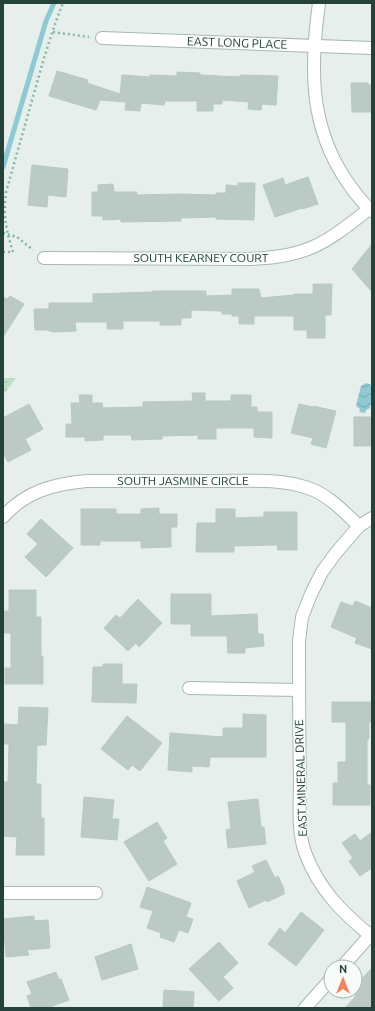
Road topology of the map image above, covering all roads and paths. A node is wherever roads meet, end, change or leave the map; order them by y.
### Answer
1 (64, 3) edge
2 (319, 3) edge
3 (53, 32) junction
4 (102, 38) joint
5 (315, 45) junction
6 (372, 48) edge
7 (370, 210) edge
8 (3, 233) edge
9 (8, 234) junction
10 (3, 252) edge
11 (44, 258) joint
12 (3, 517) edge
13 (372, 518) edge
14 (359, 526) junction
15 (189, 688) dead end
16 (298, 690) junction
17 (3, 893) edge
18 (96, 893) dead end
19 (371, 935) edge
20 (349, 959) edge
21 (323, 988) edge
22 (305, 1008) edge

1 - 3 path
2 - 5 street
3 - 4 path
3 - 9 path
4 - 5 street, EAST LONG PLACE
5 - 6 street, EAST LONG PLACE
5 - 7 street
7 - 11 street, SOUTH KEARNEY COURT
8 - 9 path
9 - 10 path
9 - 11 path
12 - 14 street, SOUTH JASMINE CIRCLE
13 - 14 street, EAST MINERAL DRIVE
14 - 16 street, EAST MINERAL DRIVE
15 - 16 street
16 - 19 street, EAST MINERAL DRIVE
17 - 18 street
19 - 20 street
21 - 22 street

